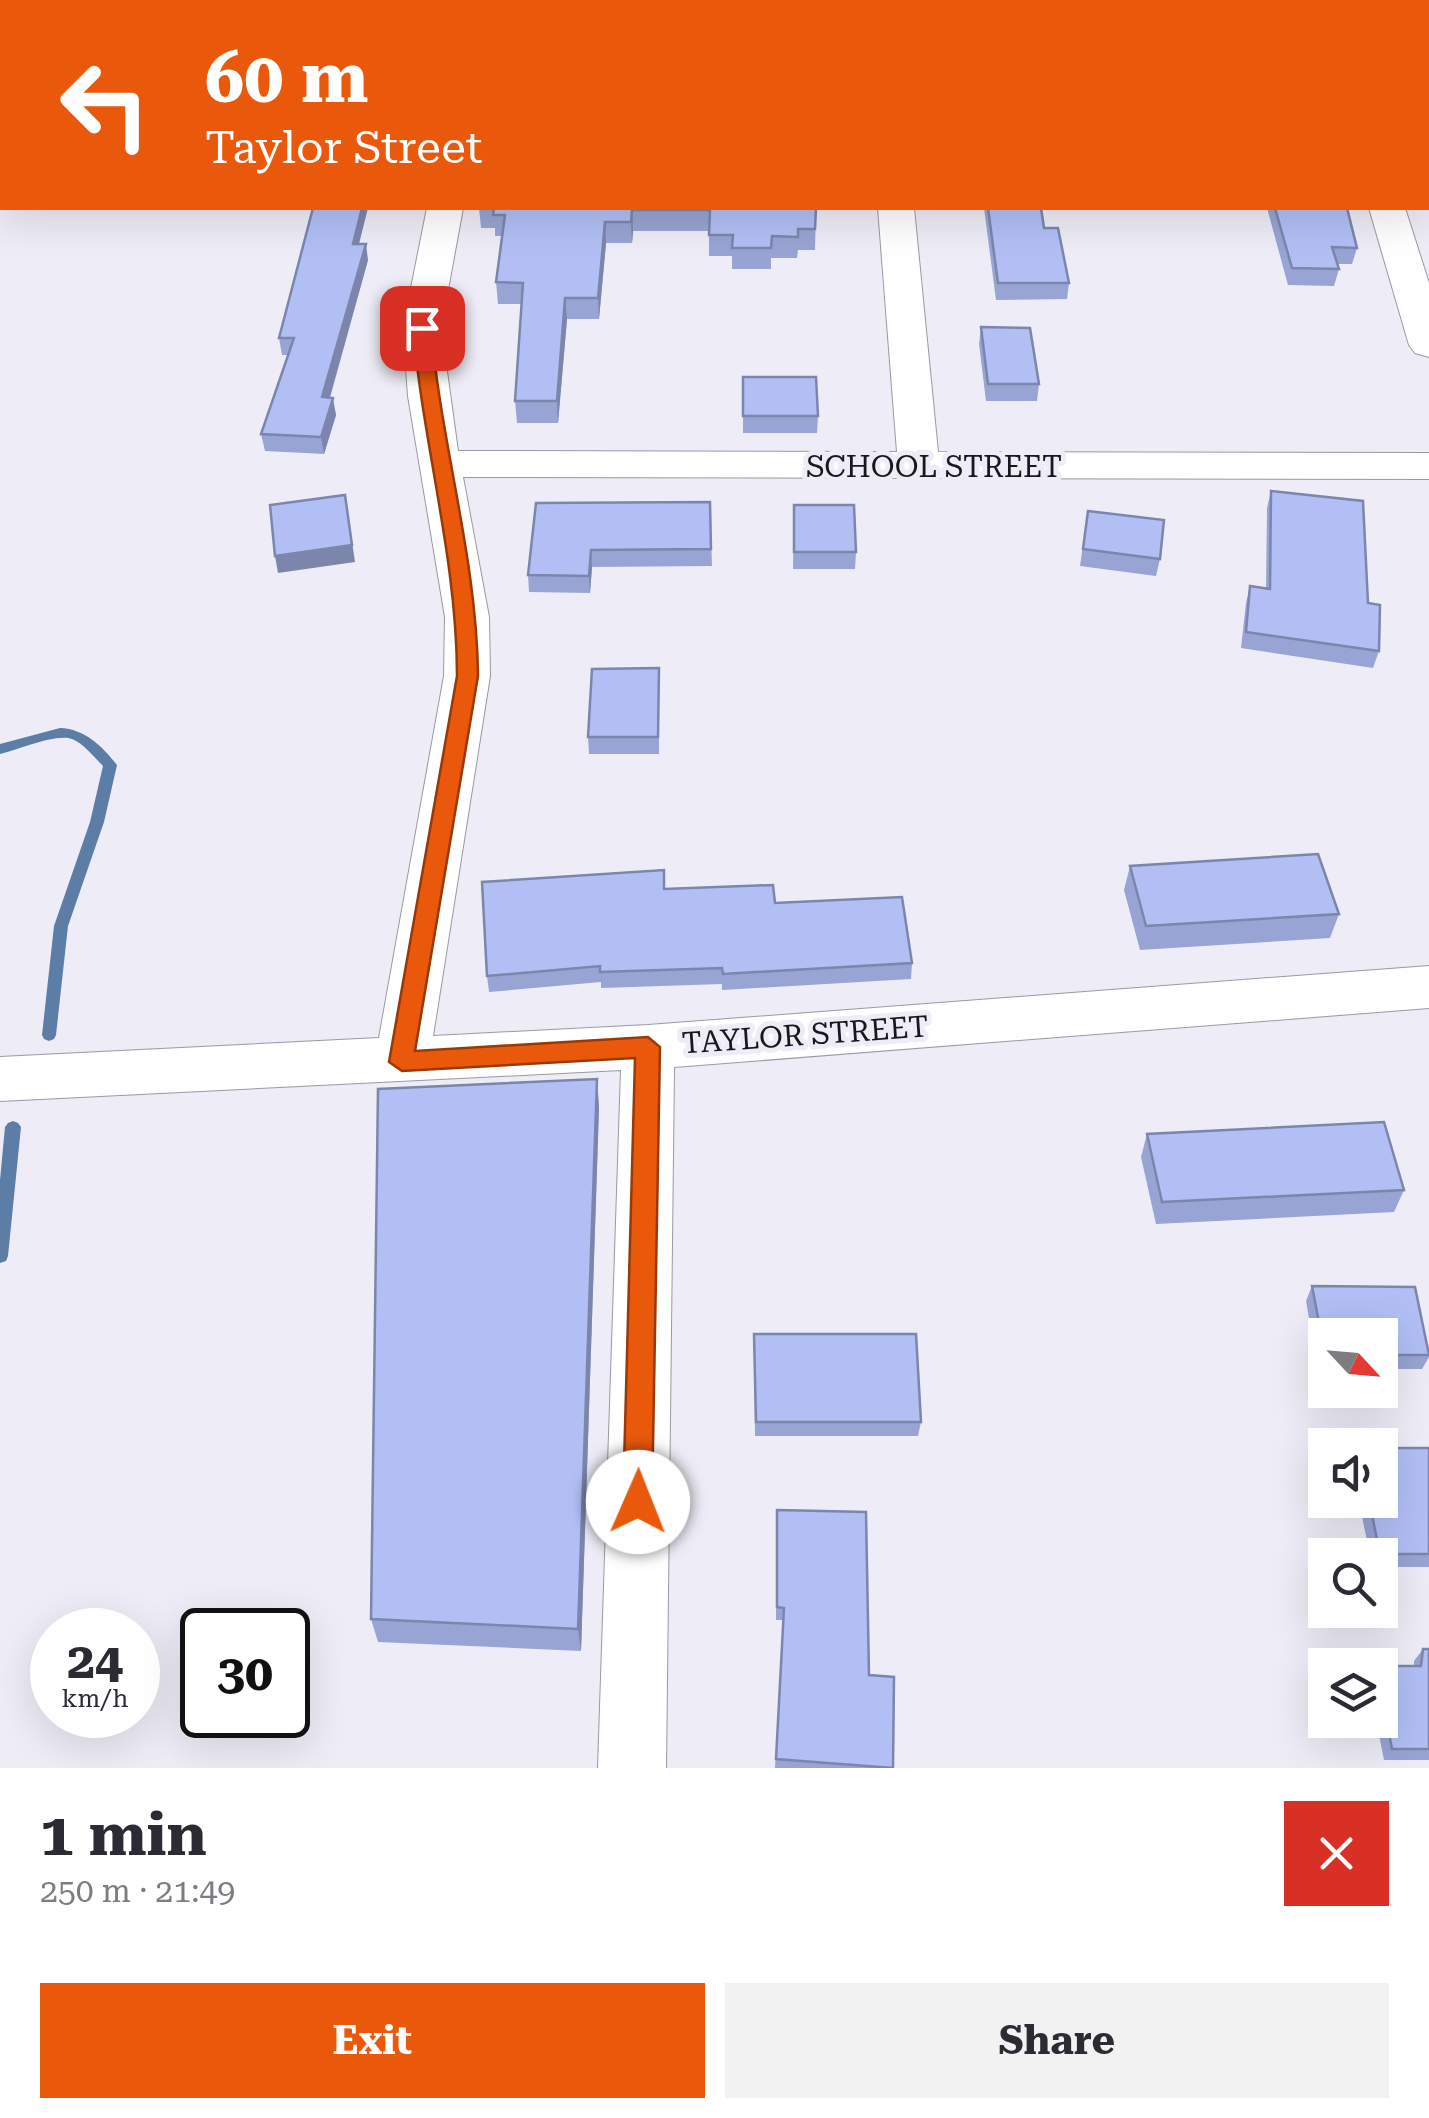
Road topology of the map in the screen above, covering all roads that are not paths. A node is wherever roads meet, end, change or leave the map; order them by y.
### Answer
1 (444, 210) edge
2 (896, 210) edge
3 (1388, 210) edge
4 (1429, 346) edge
5 (439, 464) junction
6 (1429, 466) edge
7 (919, 468) junction
8 (1429, 987) edge
9 (648, 1047) junction
10 (402, 1062) junction
11 (0, 1079) edge
12 (632, 1768) edge

1 - 5 street
2 - 7 street
3 - 4 street
5 - 7 street, SCHOOL STREET
5 - 10 street
6 - 7 street, SCHOOL STREET
8 - 9 street, TAYLOR STREET
9 - 10 street, TAYLOR STREET
9 - 12 street
10 - 11 street, TAYLOR STREET

